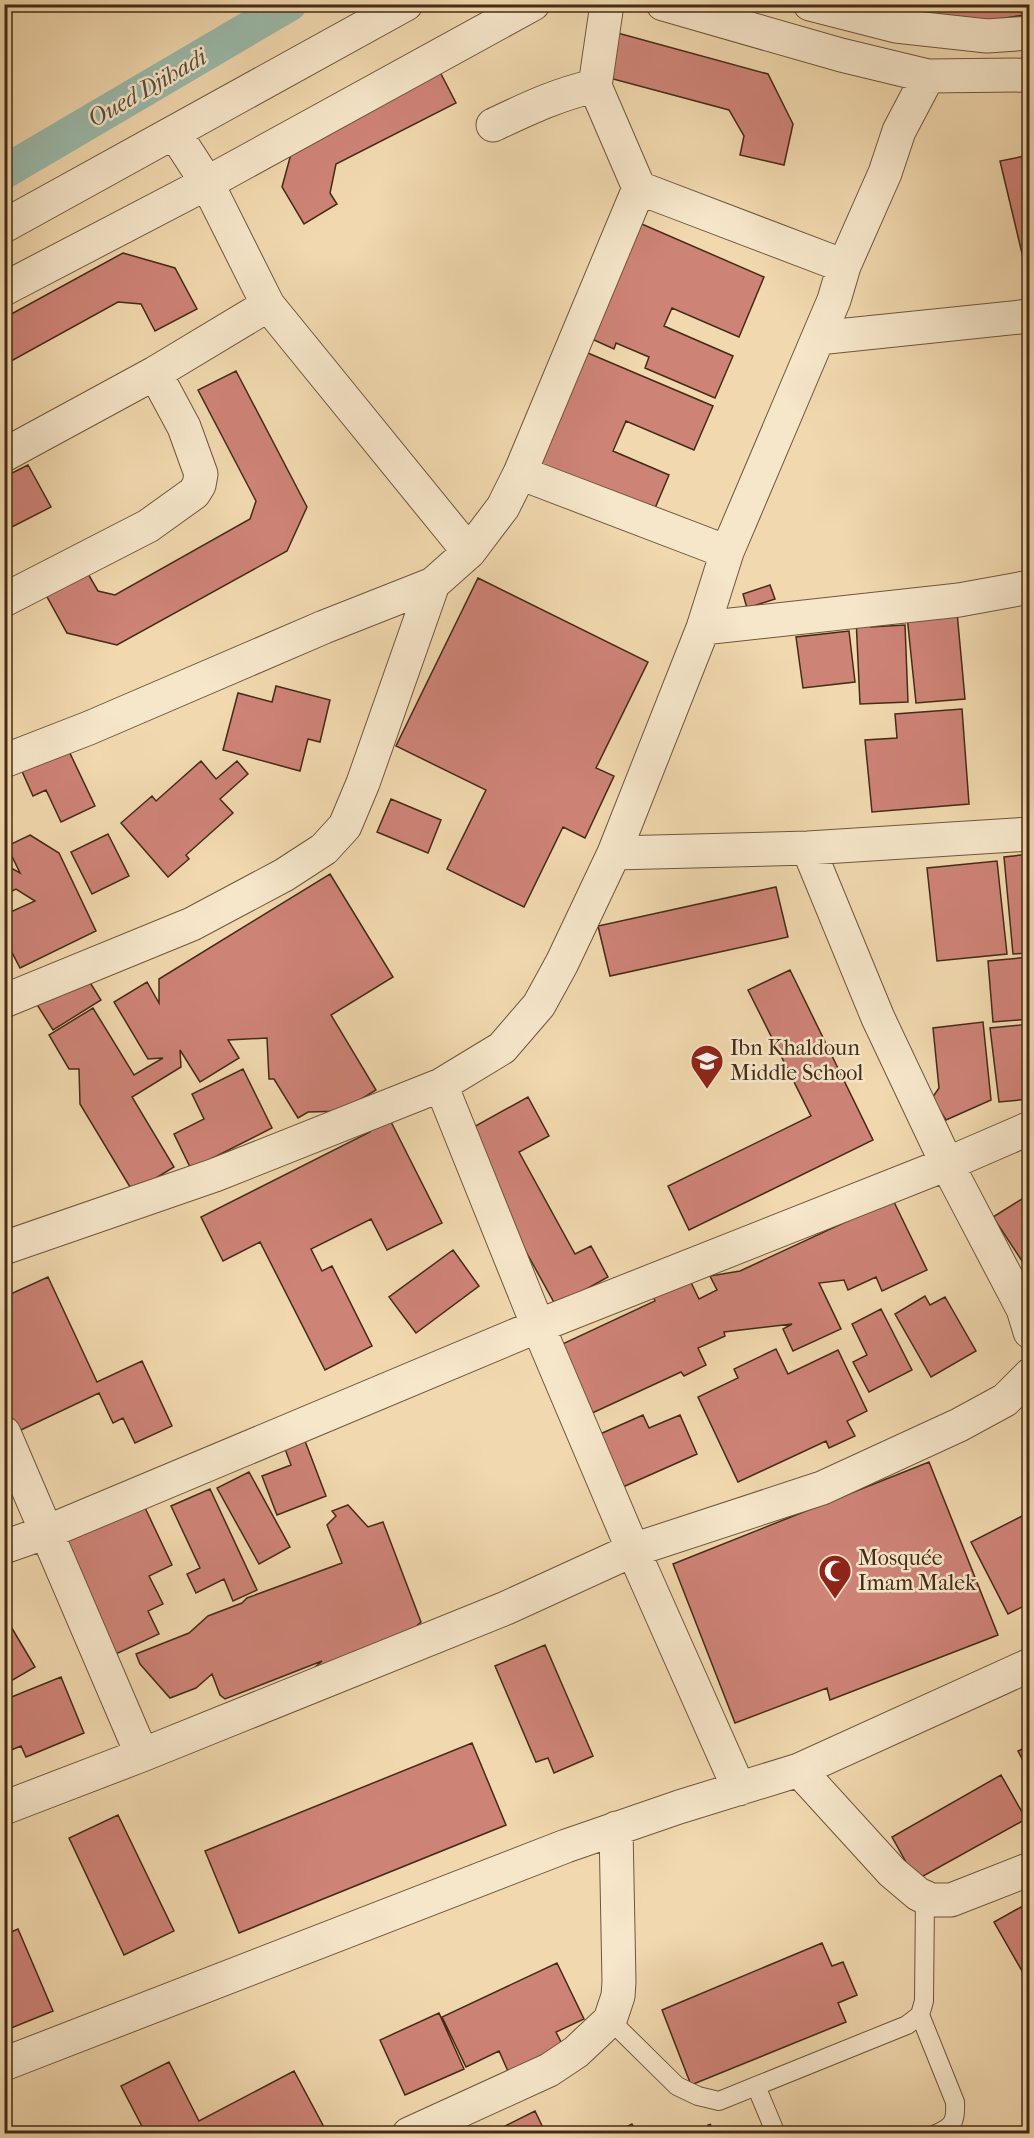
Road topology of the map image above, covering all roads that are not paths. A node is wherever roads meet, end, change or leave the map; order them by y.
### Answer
1 (406, 4) edge
2 (533, 4) edge
3 (607, 4) edge
4 (663, 4) edge
5 (810, 4) edge
6 (1029, 33) edge
7 (1029, 75) edge
8 (928, 76) junction
9 (595, 86) junction
10 (493, 125) dead end
11 (174, 132) junction
12 (207, 183) junction
13 (639, 188) junction
14 (4, 226) edge
15 (844, 266) junction
16 (4, 289) edge
17 (268, 305) junction
18 (1029, 316) edge
19 (818, 338) junction
20 (155, 373) junction
21 (4, 455) edge
22 (520, 473) junction
23 (469, 552) junction
24 (727, 552) junction
25 (433, 584) junction
26 (1029, 587) edge
27 (4, 600) edge
28 (703, 628) junction
29 (4, 761) edge
30 (1029, 834) edge
31 (808, 848) junction
32 (614, 853) junction
33 (4, 1001) edge
34 (441, 1085) junction
35 (1029, 1128) edge
36 (948, 1164) junction
37 (4, 1248) edge
38 (537, 1326) junction
39 (1029, 1332) edge
40 (1029, 1375) edge
41 (4, 1433) edge
42 (47, 1532) junction
43 (4, 1547) edge
44 (633, 1550) junction
45 (1029, 1665) edge
46 (142, 1755) junction
47 (799, 1770) junction
48 (739, 1789) junction
49 (4, 1808) edge
50 (616, 1828) junction
51 (1029, 1869) edge
52 (925, 1897) junction
53 (920, 2015) junction
54 (610, 2020) junction
55 (4, 2064) edge
56 (756, 2086) junction
57 (409, 2133) edge
58 (776, 2133) edge
59 (936, 2133) edge

1 - 11 street
2 - 12 street
3 - 9 street
4 - 8 street
5 - 6 street
7 - 8 street
8 - 15 street
9 - 10 street
9 - 13 street
11 - 12 street
11 - 14 street
12 - 16 street
12 - 17 street
13 - 15 street
13 - 22 street
15 - 19 street
17 - 20 street
17 - 23 street
18 - 19 street
19 - 24 street
20 - 21 street
20 - 27 street
22 - 23 street
22 - 24 street
23 - 25 street
24 - 28 street
25 - 29 street
25 - 33 street
26 - 28 street
28 - 32 street
30 - 31 street
31 - 32 street
31 - 36 street
32 - 34 street
34 - 37 street
34 - 38 street
35 - 36 street
36 - 38 street
36 - 39 street
38 - 42 street
38 - 44 street
40 - 44 street
41 - 42 street
42 - 43 street
42 - 46 street
44 - 46 street
44 - 48 street
45 - 47 street
46 - 49 street
47 - 48 street
47 - 52 street
48 - 50 street
50 - 54 street
50 - 55 street
51 - 52 street
52 - 53 lane
53 - 56 lane
53 - 59 lane
54 - 56 lane
54 - 57 street
56 - 58 lane

